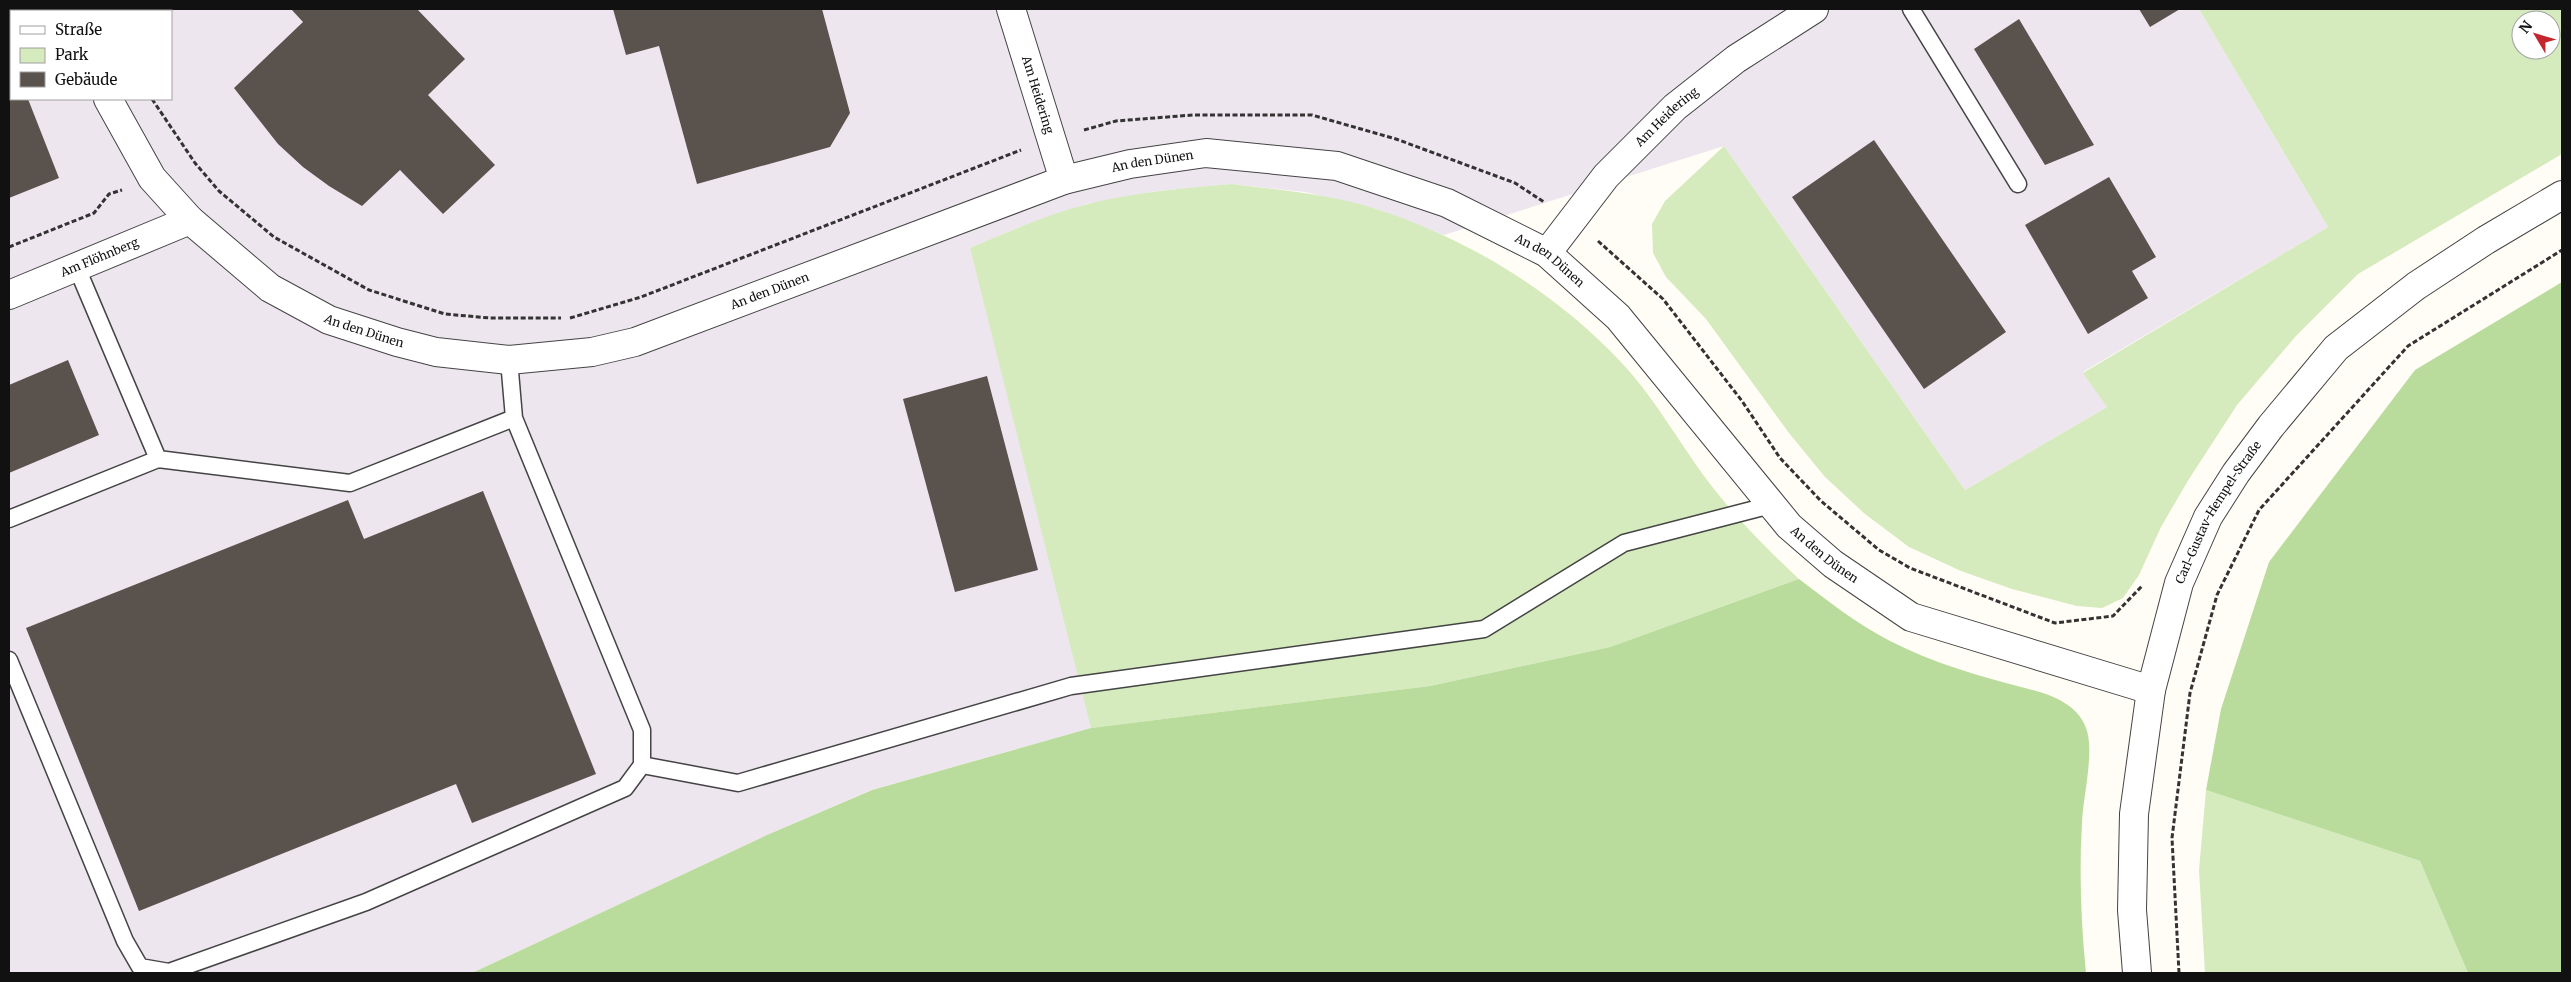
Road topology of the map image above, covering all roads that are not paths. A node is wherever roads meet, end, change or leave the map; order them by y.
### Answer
1 (1012, 9) edge
2 (1814, 9) edge
3 (1911, 9) edge
4 (109, 100) edge
5 (1064, 180) junction
6 (2018, 184) dead end
7 (2562, 195) edge
8 (190, 220) junction
9 (1547, 253) junction
10 (77, 268) junction
11 (9, 295) edge
12 (509, 360) junction
13 (514, 418) junction
14 (158, 459) junction
15 (1771, 505) junction
16 (9, 519) edge
17 (9, 660) edge
18 (2151, 690) junction
19 (642, 765) junction
20 (2137, 973) edge

1 - 5 street, Am Heidering
2 - 9 street, Am Heidering
3 - 6 lane
4 - 8 street, An den Dünen
5 - 9 street, An den Dünen
5 - 12 street, An den Dünen
7 - 18 street, Carl-Gustav-Hempel-Straße
8 - 10 street, Am Flöhnberg
8 - 12 street, An den Dünen
9 - 15 street, An den Dünen
10 - 11 street, Am Flöhnberg
10 - 14 lane
12 - 13 lane
13 - 14 lane
13 - 19 lane
14 - 16 lane
15 - 18 street, An den Dünen
15 - 19 lane
17 - 19 lane
18 - 20 street, Carl-Gustav-Hempel-Straße

